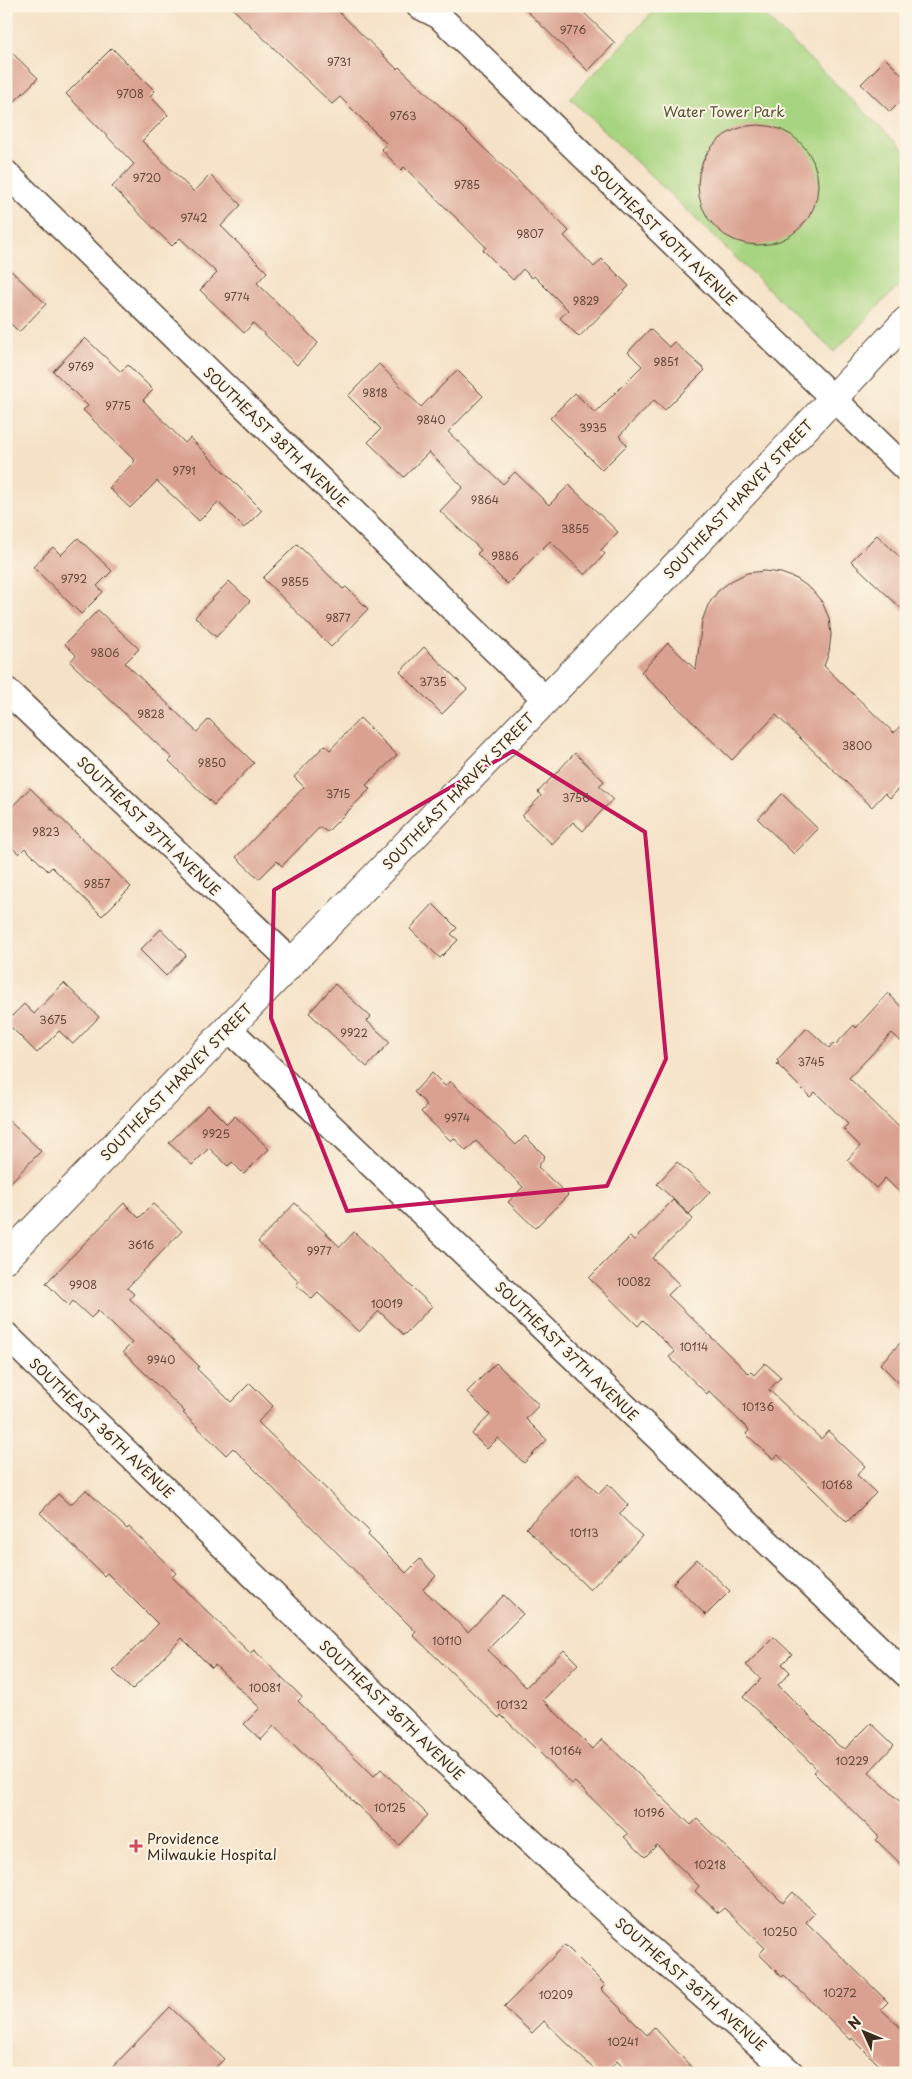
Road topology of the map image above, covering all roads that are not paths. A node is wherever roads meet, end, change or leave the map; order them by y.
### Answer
1 (419, 6) edge
2 (6, 173) edge
3 (906, 321) edge
4 (833, 398) junction
5 (906, 469) edge
6 (6, 690) edge
7 (546, 700) junction
8 (292, 962) junction
9 (228, 1028) junction
10 (6, 1258) edge
11 (6, 1335) edge
12 (906, 1674) edge
13 (790, 2073) edge

1 - 4 street, SOUTHEAST 40TH AVENUE
2 - 7 street, SOUTHEAST 38TH AVENUE
3 - 4 street, SOUTHEAST HARVEY STREET
4 - 5 street, SOUTHEAST 40TH AVENUE
4 - 7 street, SOUTHEAST HARVEY STREET
6 - 8 street, SOUTHEAST 37TH AVENUE
7 - 8 street, SOUTHEAST HARVEY STREET
8 - 9 street, SOUTHEAST HARVEY STREET
9 - 10 street, SOUTHEAST HARVEY STREET
9 - 12 street, SOUTHEAST 37TH AVENUE
11 - 13 street, SOUTHEAST 36TH AVENUE

